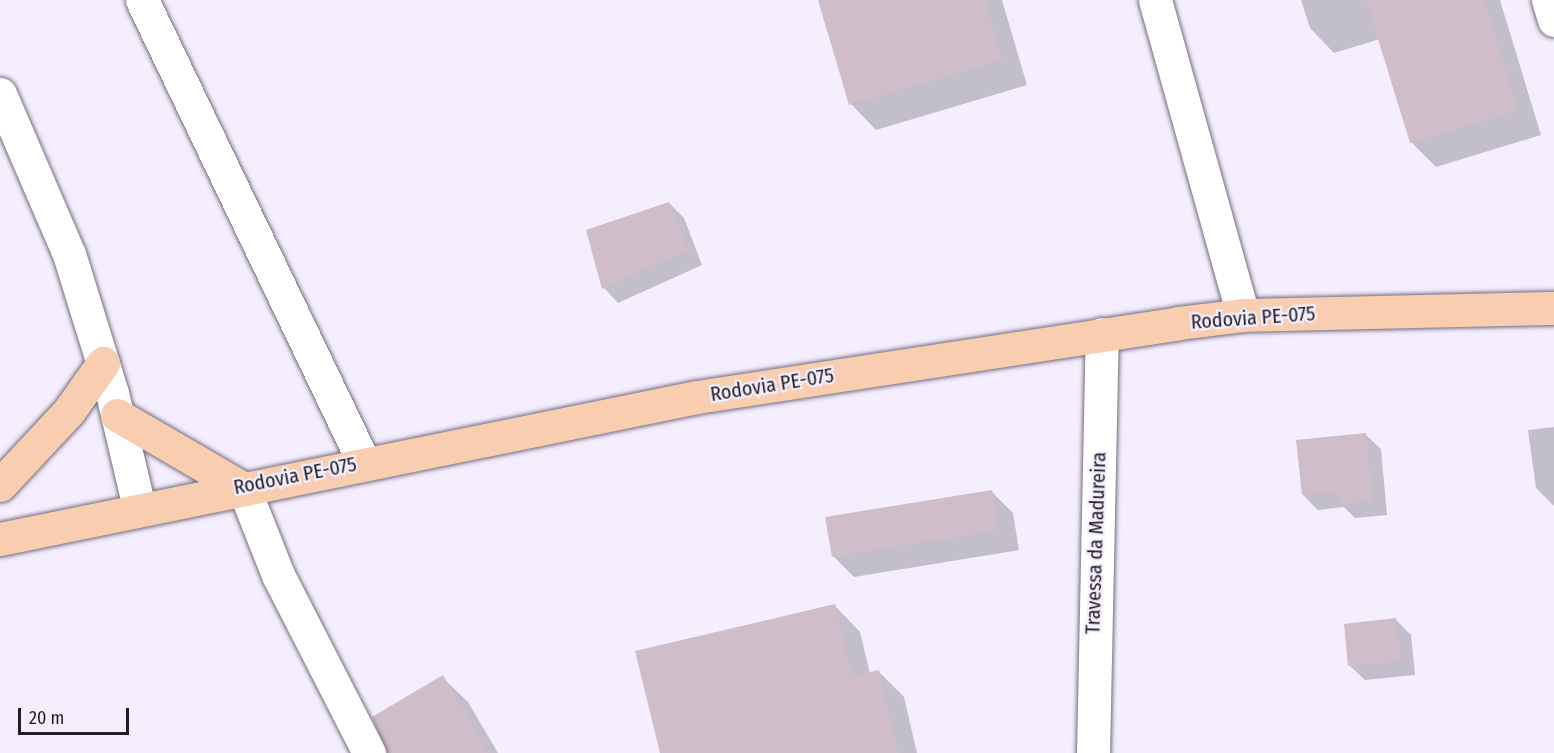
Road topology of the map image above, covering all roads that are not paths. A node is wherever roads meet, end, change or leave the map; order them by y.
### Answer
1 (142, 0) edge
2 (1155, 0) edge
3 (1548, 0) edge
4 (1554, 20) edge
5 (0, 94) edge
6 (1554, 308) edge
7 (1243, 315) junction
8 (1102, 334) junction
9 (103, 363) junction
10 (117, 415) junction
11 (364, 463) junction
12 (0, 485) edge
13 (244, 489) junction
14 (139, 507) junction
15 (0, 539) edge
16 (369, 753) edge
17 (1093, 753) edge

1 - 11 street
2 - 7 street
3 - 4 street
5 - 9 street
6 - 7 main road, Rodovia PE-075
7 - 8 main road, Rodovia PE-075
8 - 11 main road, Rodovia PE-075
8 - 17 street, Travessa da Madureira
9 - 10 street
9 - 12 main road
10 - 13 main road
10 - 14 street
11 - 13 main road, Rodovia PE-075
13 - 14 main road, Rodovia PE-075
13 - 16 street
14 - 15 main road, Rodovia PE-075

